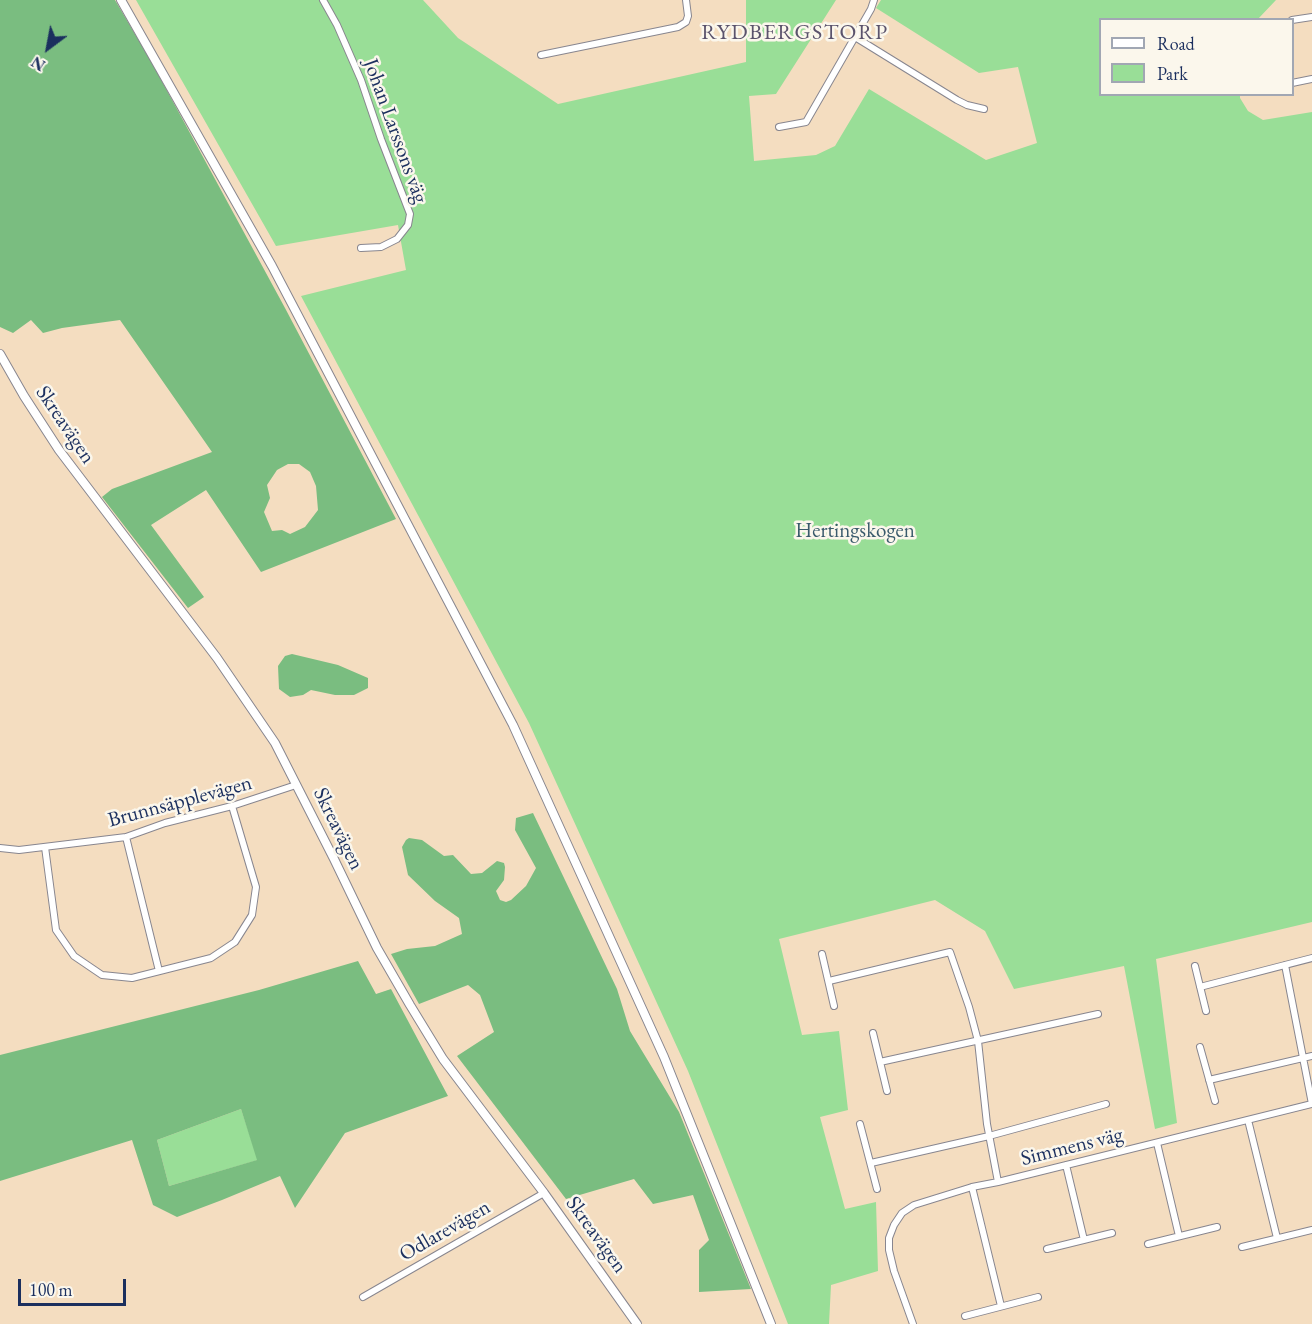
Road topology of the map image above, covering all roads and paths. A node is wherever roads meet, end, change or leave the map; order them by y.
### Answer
1 (121, 0) edge
2 (322, 0) edge
3 (686, 0) edge
4 (874, 0) edge
5 (1312, 17) edge
6 (1294, 20) edge
7 (855, 37) junction
8 (541, 55) dead end
9 (1312, 79) edge
10 (1294, 83) edge
11 (984, 109) dead end
12 (779, 127) dead end
13 (361, 248) dead end
14 (0, 354) edge
15 (296, 785) junction
16 (231, 806) junction
17 (126, 837) junction
18 (45, 847) junction
19 (0, 848) edge
20 (822, 954) dead end
21 (1312, 958) edge
22 (1285, 965) junction
23 (1195, 966) dead end
24 (159, 970) junction
25 (829, 981) junction
26 (1200, 987) junction
27 (834, 1006) dead end
28 (1206, 1011) dead end
29 (1098, 1014) dead end
30 (873, 1033) dead end
31 (978, 1041) junction
32 (1200, 1047) dead end
33 (1312, 1056) edge
34 (1303, 1058) junction
35 (880, 1062) junction
36 (1209, 1080) junction
37 (887, 1091) dead end
38 (1215, 1101) dead end
39 (1106, 1104) dead end
40 (1312, 1104) edge
41 (1248, 1120) junction
42 (860, 1124) dead end
43 (989, 1136) junction
44 (1157, 1143) junction
45 (871, 1163) junction
46 (1066, 1165) junction
47 (998, 1182) junction
48 (972, 1187) junction
49 (877, 1189) dead end
50 (544, 1194) junction
51 (1217, 1227) dead end
52 (1312, 1230) edge
53 (1112, 1233) dead end
54 (1179, 1236) junction
55 (1277, 1238) junction
56 (1084, 1240) junction
57 (1148, 1244) dead end
58 (1242, 1246) dead end
59 (1047, 1249) dead end
60 (363, 1296) dead end
61 (1038, 1297) dead end
62 (1001, 1306) junction
63 (966, 1316) dead end
64 (638, 1324) edge
65 (771, 1324) edge
66 (913, 1324) edge

1 - 65 main road
2 - 13 street, Johan Larssons väg
3 - 8 street
4 - 7 street
5 - 6 street
7 - 11 street
7 - 12 street
9 - 10 street
14 - 15 street, Skreavägen
15 - 16 street, Brunnsäpplevägen
15 - 50 street, Skreavägen
16 - 17 street, Brunnsäpplevägen
16 - 24 street
17 - 18 street, Brunnsäpplevägen
17 - 24 street
18 - 19 street, Brunnsäpplevägen
18 - 24 street
20 - 25 street
21 - 22 street
22 - 26 street
22 - 34 street
23 - 26 street
25 - 27 street
25 - 31 street
26 - 28 street
29 - 31 street
30 - 35 street
31 - 35 street
31 - 43 street
32 - 36 street
33 - 34 street
34 - 36 street
34 - 40 street
35 - 37 street
36 - 38 street
39 - 43 street
40 - 41 street, Simmens väg
41 - 44 street, Simmens väg
41 - 55 street
42 - 45 street
43 - 45 street
43 - 47 street
44 - 46 street, Simmens väg
44 - 54 street
45 - 49 street
46 - 47 street, Simmens väg
46 - 56 street
47 - 48 street, Simmens väg
48 - 62 street
48 - 66 street, Simmens väg
50 - 60 street, Odlarevägen
50 - 64 street, Skreavägen
51 - 54 street
52 - 55 street
53 - 56 street
54 - 57 street
55 - 58 street
56 - 59 street
61 - 62 street
62 - 63 street

